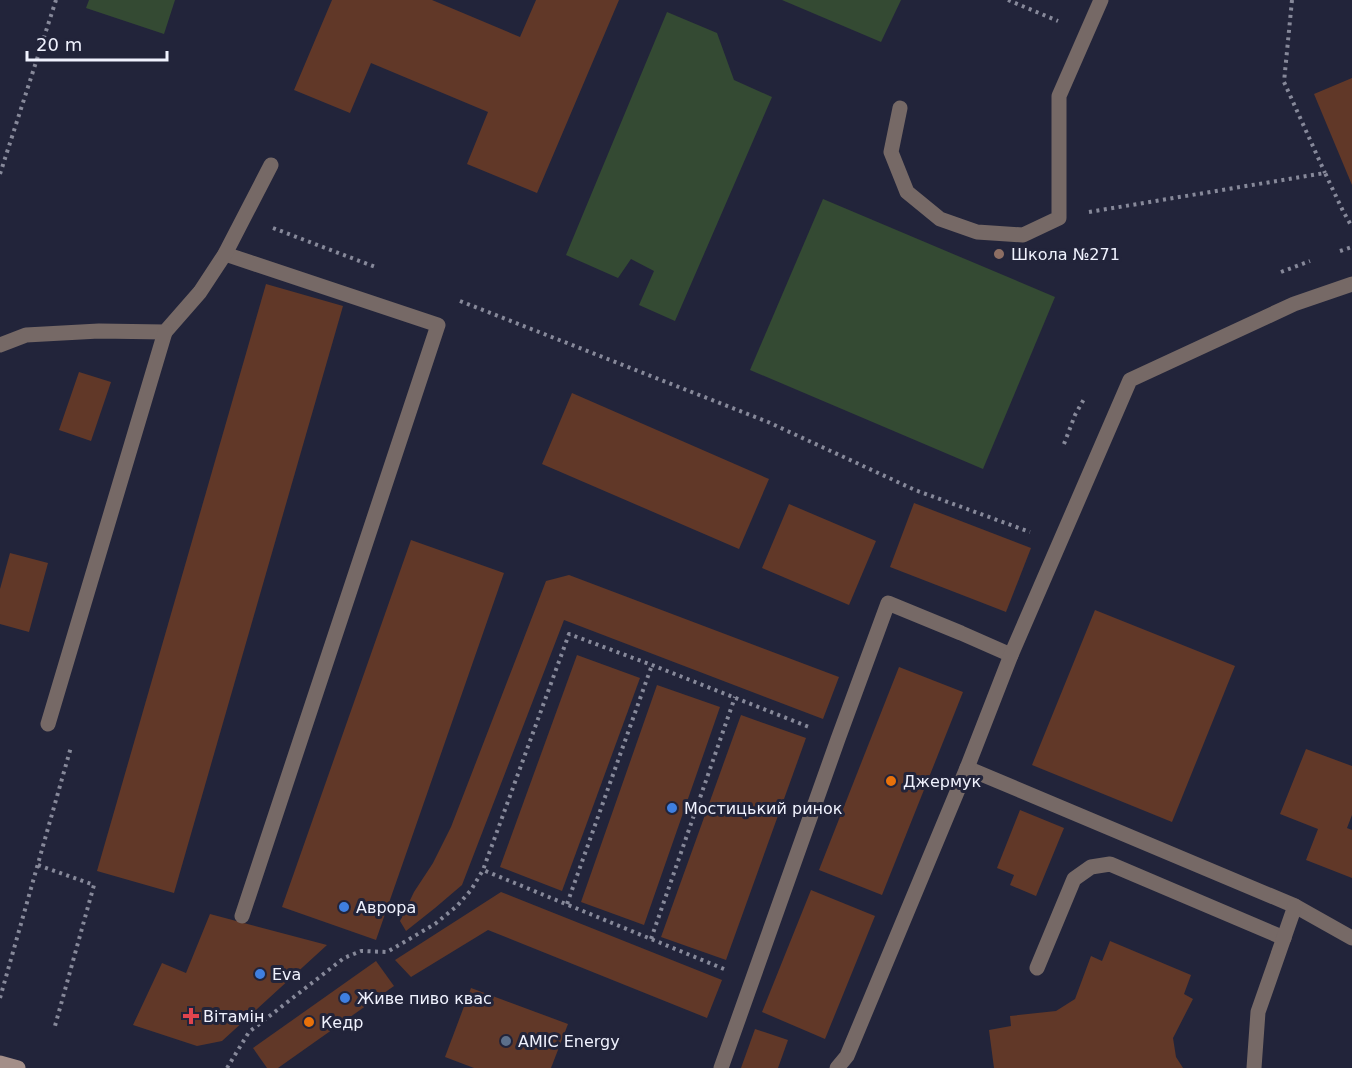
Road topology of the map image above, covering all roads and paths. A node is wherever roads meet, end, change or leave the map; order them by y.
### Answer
1 (56, 0) edge
2 (1008, 0) edge
3 (1101, 0) edge
4 (1292, 0) edge
5 (1086, 33) junction
6 (900, 108) dead end
7 (271, 165) dead end
8 (1325, 173) junction
9 (0, 174) edge
10 (244, 217) junction
11 (1059, 218) junction
12 (1352, 227) edge
13 (225, 254) junction
14 (388, 272) dead end
15 (1352, 284) edge
16 (453, 298) dead end
17 (165, 332) junction
18 (0, 345) edge
19 (1030, 533) dead end
20 (1011, 655) junction
21 (652, 665) junction
22 (735, 698) junction
23 (48, 724) dead end
24 (838, 739) junction
25 (967, 768) junction
26 (38, 865) dead end
27 (483, 870) junction
28 (567, 904) junction
29 (1295, 906) junction
30 (242, 916) dead end
31 (1284, 938) junction
32 (1352, 938) edge
33 (651, 939) junction
34 (1037, 968) dead end
35 (752, 981) junction
36 (56, 1026) dead end
37 (0, 1063) edge
38 (18, 1068) edge
39 (227, 1068) edge
40 (721, 1068) edge
41 (837, 1068) edge
42 (1254, 1068) edge

1 - 9 path
2 - 5 path
3 - 5 lane
4 - 8 path
5 - 11 lane
6 - 11 lane
7 - 10 lane
8 - 11 path
8 - 12 path
10 - 13 lane
10 - 14 path
13 - 17 lane
13 - 30 lane
15 - 20 lane
16 - 19 path
17 - 18 lane
17 - 23 lane
20 - 24 lane
20 - 25 lane
21 - 22 path
21 - 27 path
21 - 28 path
22 - 24 path
22 - 33 path
24 - 35 lane
25 - 29 lane
25 - 41 lane
26 - 36 path
27 - 28 path
27 - 39 path
28 - 33 path
29 - 31 lane
29 - 32 lane
31 - 34 lane
31 - 42 lane
33 - 35 path
35 - 40 lane
37 - 38 main road

